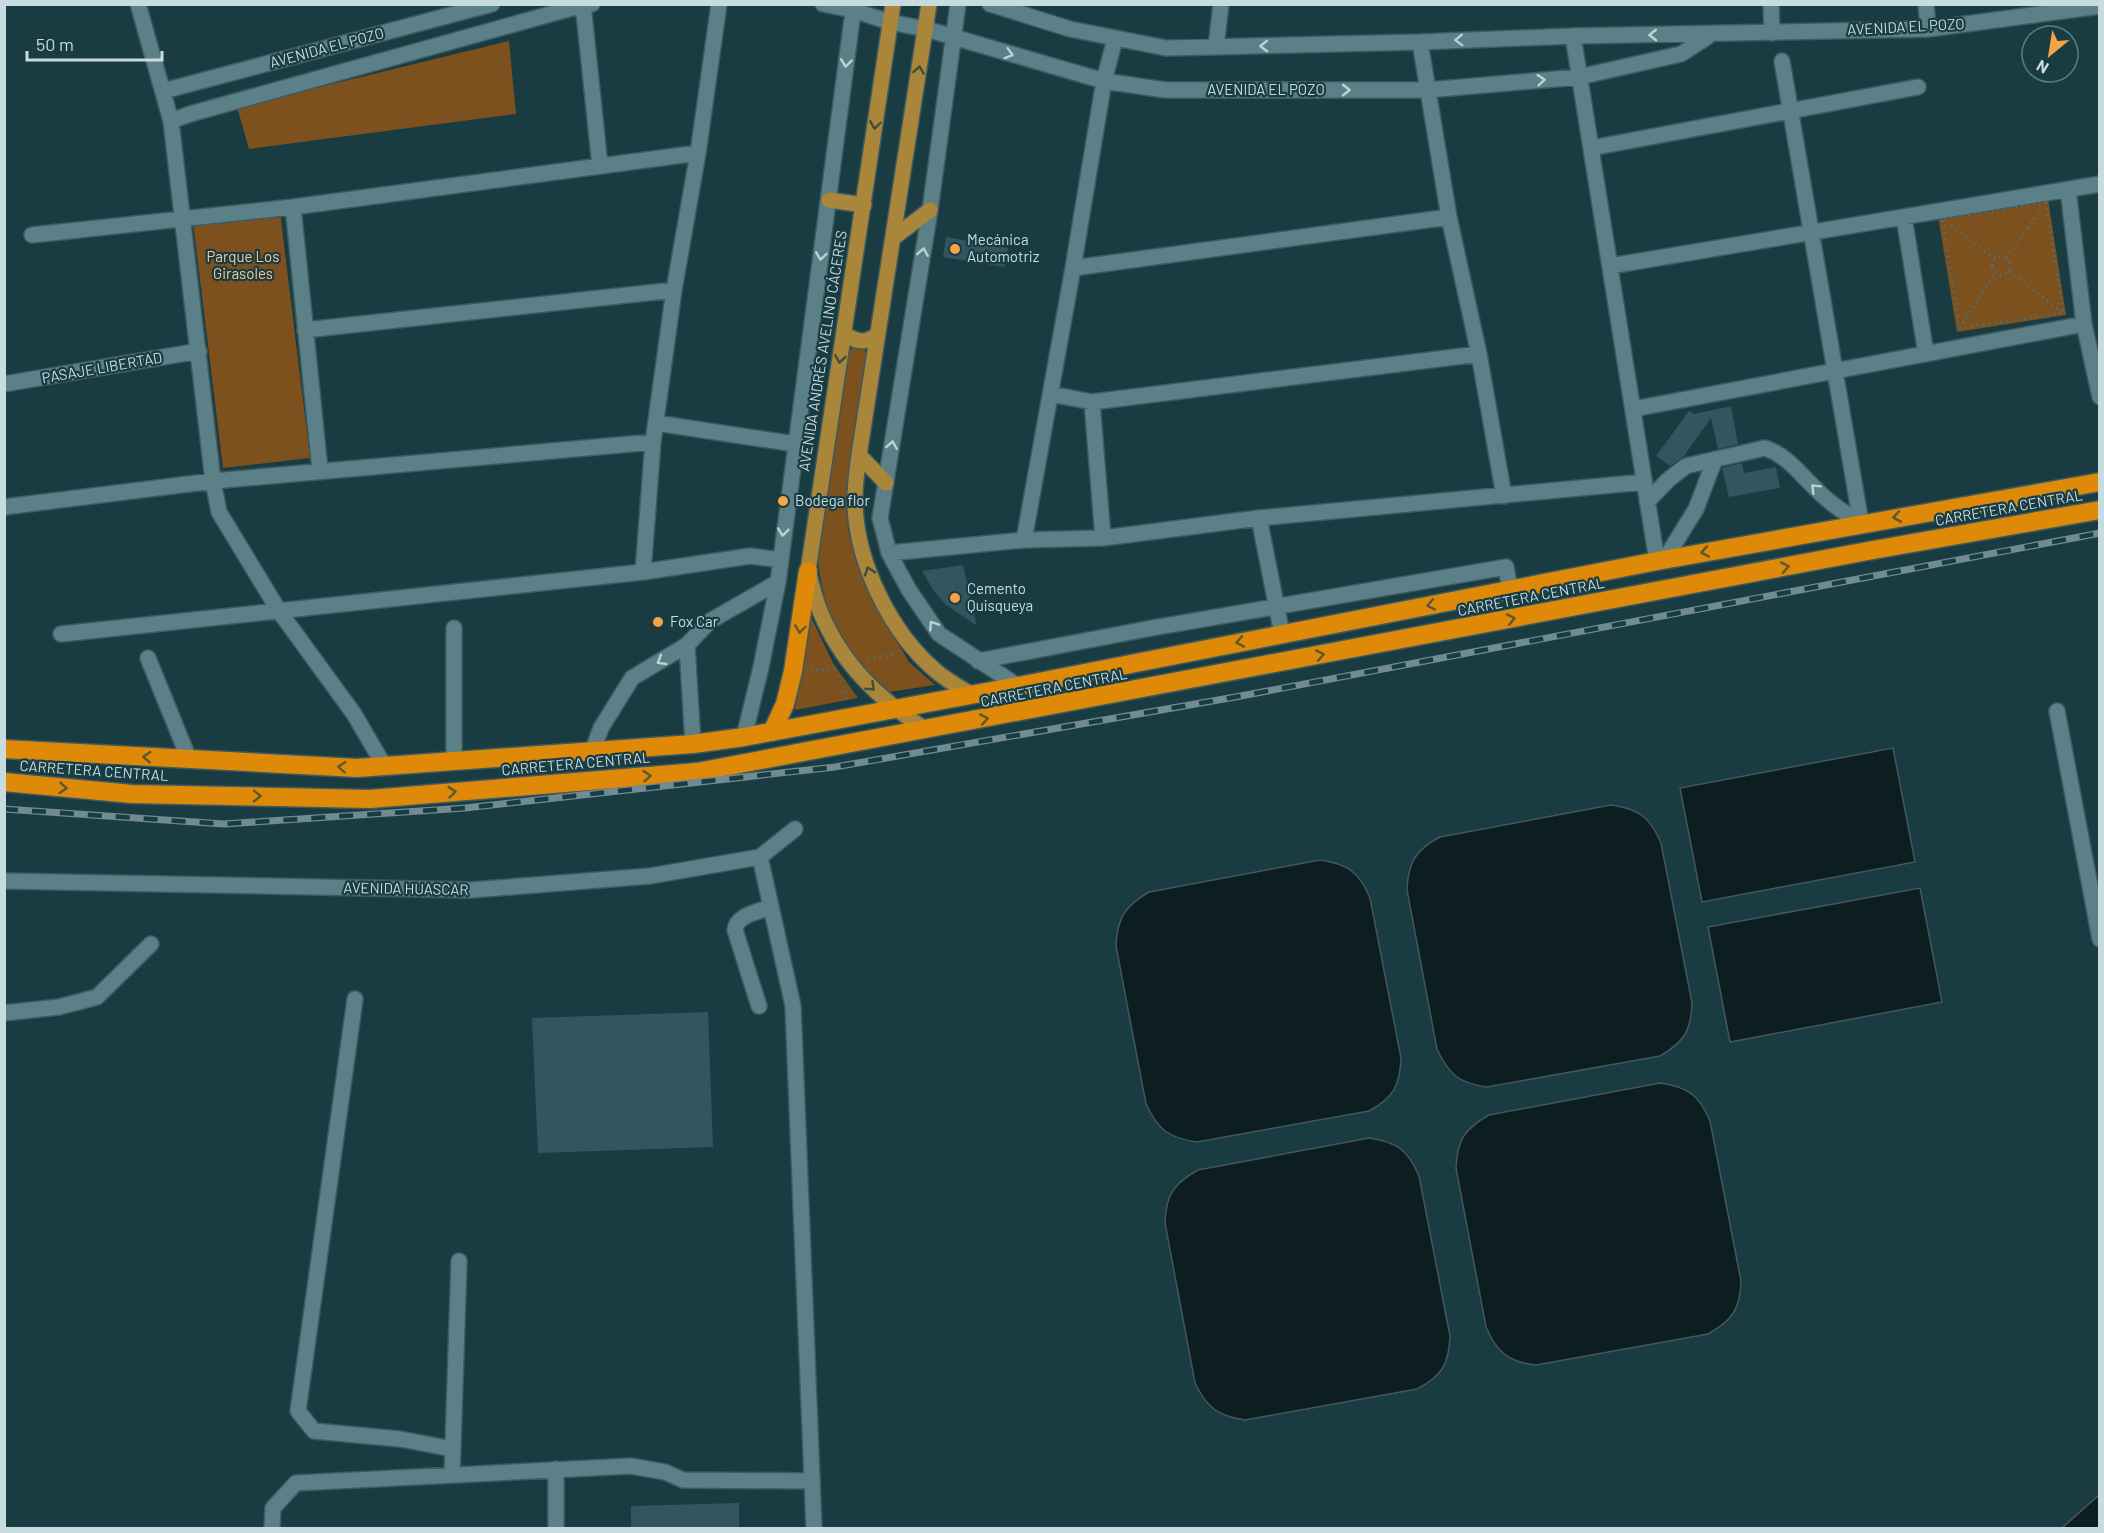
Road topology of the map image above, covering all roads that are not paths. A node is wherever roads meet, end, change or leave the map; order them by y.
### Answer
1 (138, 4) edge
2 (492, 4) edge
3 (592, 4) edge
4 (719, 4) edge
5 (823, 4) edge
6 (893, 4) edge
7 (930, 4) edge
8 (958, 4) edge
9 (990, 4) edge
10 (1221, 4) edge
11 (1771, 4) edge
12 (1926, 4) edge
13 (583, 5) edge
14 (2100, 6) edge
15 (854, 7) edge
16 (2047, 9) edge
17 (1040, 11) edge
18 (889, 22) junction
19 (1928, 28) junction
20 (926, 29) junction
21 (1772, 33) junction
22 (1712, 34) junction
23 (1573, 36) junction
24 (953, 38) junction
25 (1114, 39) junction
26 (1420, 42) junction
27 (1215, 47) junction
28 (1782, 61) dead end
29 (1579, 76) junction
30 (1104, 81) junction
31 (1918, 87) dead end
32 (1427, 90) junction
33 (163, 91) junction
34 (1791, 111) junction
35 (171, 121) junction
36 (1591, 148) junction
37 (698, 153) junction
38 (600, 166) junction
39 (2100, 184) edge
40 (2065, 190) junction
41 (829, 200) junction
42 (864, 205) junction
43 (293, 207) junction
44 (930, 210) junction
45 (1449, 217) junction
46 (1904, 217) junction
47 (184, 218) junction
48 (1811, 232) junction
49 (32, 235) dead end
50 (893, 238) junction
51 (1610, 266) junction
52 (1073, 268) junction
53 (674, 290) junction
54 (2082, 324) junction
55 (305, 330) junction
56 (844, 334) junction
57 (877, 335) junction
58 (199, 351) junction
59 (1479, 354) junction
60 (1926, 354) junction
61 (1835, 371) junction
62 (4, 384) edge
63 (1051, 394) junction
64 (2100, 397) edge
65 (1092, 402) junction
66 (1633, 409) junction
67 (656, 423) junction
68 (653, 442) junction
69 (795, 444) junction
70 (859, 455) junction
71 (1715, 459) junction
72 (320, 470) junction
73 (213, 481) junction
74 (1644, 482) junction
75 (2100, 482) edge
76 (886, 483) junction
77 (1504, 496) junction
78 (1647, 502) junction
79 (4, 507) edge
80 (2100, 510) edge
81 (1260, 518) junction
82 (1861, 524) junction
83 (1103, 538) junction
84 (1024, 540) junction
85 (889, 553) junction
86 (781, 560) junction
87 (1661, 560) junction
88 (808, 571) junction
89 (643, 572) junction
90 (778, 582) junction
91 (1510, 589) junction
92 (1276, 607) junction
93 (279, 611) junction
94 (454, 627) dead end
95 (61, 634) dead end
96 (1282, 634) junction
97 (687, 645) junction
98 (1188, 653) junction
99 (148, 658) dead end
100 (978, 661) junction
101 (1194, 680) junction
102 (1018, 686) junction
103 (971, 694) junction
104 (893, 709) junction
105 (2057, 711) dead end
106 (926, 730) junction
107 (772, 732) junction
108 (744, 737) junction
109 (693, 744) junction
110 (4, 749) edge
111 (592, 752) junction
112 (189, 759) junction
113 (454, 762) junction
114 (385, 767) junction
115 (4, 782) edge
116 (795, 829) dead end
117 (760, 857) junction
118 (4, 881) edge
119 (771, 907) junction
120 (2100, 939) edge
121 (151, 944) dead end
122 (355, 999) dead end
123 (759, 1006) dead end
124 (4, 1013) edge
125 (459, 1261) dead end
126 (453, 1449) junction
127 (556, 1469) junction
128 (452, 1475) junction
129 (812, 1481) junction
130 (272, 1528) edge
131 (556, 1528) edge
132 (814, 1528) edge

1 - 33 street
2 - 33 street, AVENIDA EL POZO
3 - 13 street
4 - 37 street
5 - 15 street, AVENIDA EL POZO
6 - 18 main road, AVENIDA ANDRÉS AVELINO CÁCERES
7 - 20 main road
8 - 24 street
9 - 17 street, AVENIDA EL POZO
10 - 27 street
11 - 21 street
12 - 19 street
13 - 35 street
13 - 38 street
14 - 16 street, AVENIDA EL POZO
15 - 18 street, AVENIDA EL POZO
15 -> 41 street
16 - 19 street, AVENIDA EL POZO
17 - 25 street, AVENIDA EL POZO
18 - 20 street, AVENIDA EL POZO
18 -> 42 main road, AVENIDA ANDRÉS AVELINO CÁCERES
19 - 21 street, AVENIDA EL POZO
20 - 24 street, AVENIDA EL POZO
50 -> 20 main road
21 - 22 street, AVENIDA EL POZO
22 -> 23 street, AVENIDA EL POZO
22 - 29 street, AVENIDA EL POZO
23 -> 26 street, AVENIDA EL POZO
23 - 29 street
24 -> 30 street, AVENIDA EL POZO
24 - 44 street
25 - 27 street, AVENIDA EL POZO
25 - 30 street
26 -> 27 street, AVENIDA EL POZO
26 - 32 street
28 - 34 street
32 -> 29 street, AVENIDA EL POZO
29 - 36 street
30 -> 32 street, AVENIDA EL POZO
30 - 52 street
31 - 34 street
32 - 45 street
33 - 35 street
34 - 36 street
34 - 48 street
35 - 47 street
36 - 51 street
37 - 38 street
37 - 53 street
38 - 43 street
39 - 40 street
40 - 46 street
40 - 54 street
41 - 42 main road
41 -> 69 street
42 - 56 main road, AVENIDA ANDRÉS AVELINO CÁCERES
43 - 47 street
43 - 55 street
44 - 50 main road
76 -> 44 street
45 - 52 street
45 - 59 street
46 - 48 street
46 - 60 street
47 - 49 street
47 - 58 street
48 - 51 street
48 - 61 street
50 - 57 main road
51 - 66 street
52 - 63 street
53 - 55 street
53 - 67 street
54 - 60 street
54 - 64 street
55 - 72 street
56 - 57 main road
56 -> 88 main road, AVENIDA ANDRÉS AVELINO CÁCERES
57 - 70 main road
58 - 62 street, PASAJE LIBERTAD
58 - 73 street
59 - 65 street
59 - 77 street
60 - 61 street
61 - 66 street
61 - 82 street
63 - 65 street
63 - 84 street
65 - 83 street
66 - 74 street
67 - 68 street
67 - 69 street
68 - 72 street
68 - 89 street
69 -> 86 street
70 - 76 main road
103 -> 70 main road
71 - 78 street
82 -> 71 street
71 - 87 street
72 - 73 street
73 - 79 street
73 - 93 street
74 - 77 street
74 - 78 street
75 -> 82 highway, CARRETERA CENTRAL
76 - 85 street
77 - 81 street
78 - 87 street
101 -> 80 highway, CARRETERA CENTRAL
81 - 83 street
81 - 92 street
82 -> 87 highway, CARRETERA CENTRAL
83 - 84 street
84 - 85 street
100 -> 85 street
86 - 89 street
86 - 90 street
87 - 91 highway, CARRETERA CENTRAL
88 -> 104 main road, AVENIDA ANDRÉS AVELINO CÁCERES
88 -> 107 highway
89 - 93 street
90 - 97 street
90 - 108 street
91 - 92 street
91 -> 96 highway, CARRETERA CENTRAL
92 - 96 street
92 - 100 street
93 - 95 street
93 - 114 street
94 - 113 street
96 -> 98 highway, CARRETERA CENTRAL
97 - 109 street
97 -> 111 street
98 - 101 highway
98 - 102 highway, CARRETERA CENTRAL
99 - 112 street
100 - 102 street
106 -> 101 highway, CARRETERA CENTRAL
102 - 103 highway, CARRETERA CENTRAL
103 - 104 highway, CARRETERA CENTRAL
104 - 106 main road, AVENIDA ANDRÉS AVELINO CÁCERES
104 - 107 highway, CARRETERA CENTRAL
105 - 120 street
115 -> 106 highway, CARRETERA CENTRAL
107 - 108 highway, CARRETERA CENTRAL
108 - 109 highway, CARRETERA CENTRAL
109 - 111 highway, CARRETERA CENTRAL
112 -> 110 highway, CARRETERA CENTRAL
111 - 113 highway, CARRETERA CENTRAL
114 -> 112 highway, CARRETERA CENTRAL
113 - 114 highway, CARRETERA CENTRAL
116 - 117 street, AVENIDA HUASCAR
117 - 118 street, AVENIDA HUASCAR
117 - 119 street
119 - 123 street
119 - 129 street
121 - 124 street
122 - 126 street
125 - 126 street
126 - 128 street
127 - 128 street
127 - 129 street
127 - 131 street
128 - 130 street
129 - 132 street

